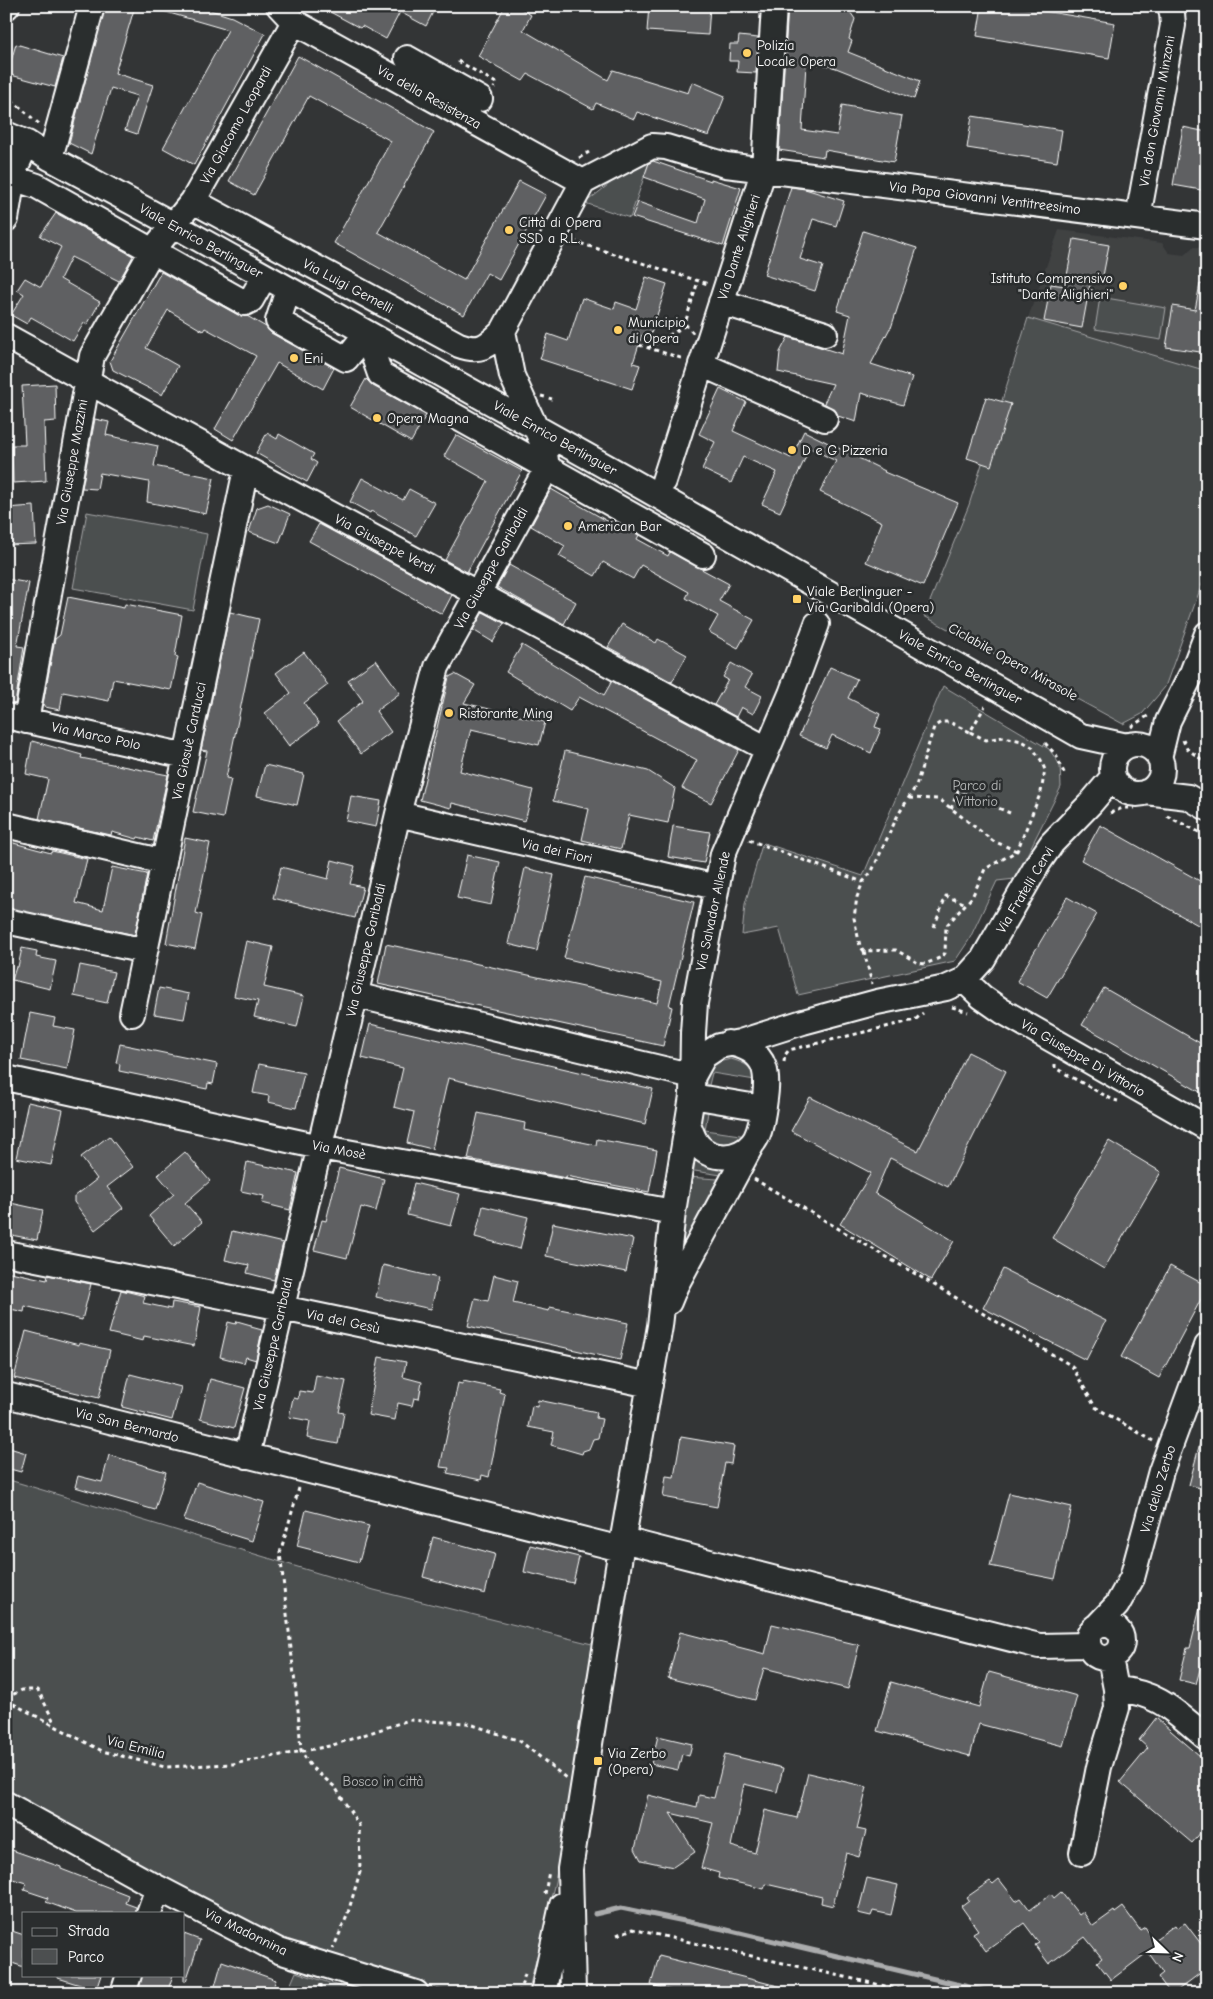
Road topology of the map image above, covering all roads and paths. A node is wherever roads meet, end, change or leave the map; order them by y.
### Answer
1 (92, 6) edge
2 (774, 6) edge
3 (1170, 6) edge
4 (287, 14) edge
5 (407, 58) dead end
6 (450, 69) junction
7 (486, 94) joint
8 (6, 95) edge
9 (429, 97) junction
10 (6, 119) edge
11 (25, 135) edge
12 (589, 152) dead end
13 (50, 158) junction
14 (575, 158) dead end
15 (764, 169) junction
16 (13, 178) junction
17 (583, 182) junction
18 (193, 202) junction
19 (1138, 217) junction
20 (6, 219) edge
21 (174, 225) junction
22 (1207, 226) edge
23 (555, 234) junction
24 (152, 251) junction
25 (264, 276) junction
26 (698, 281) junction
27 (288, 290) junction
28 (723, 296) junction
29 (686, 325) junction
30 (502, 331) junction
31 (366, 334) junction
32 (825, 334) dead end
33 (6, 336) edge
34 (709, 339) junction
35 (639, 345) dead end
36 (648, 348) junction
37 (701, 364) junction
38 (87, 380) junction
39 (825, 419) dead end
40 (534, 427) junction
41 (588, 457) junction
42 (547, 468) junction
43 (246, 469) junction
44 (664, 481) dead end
45 (702, 555) dead end
46 (477, 594) junction
47 (817, 624) dead end
48 (1207, 634) edge
49 (985, 706) dead end
50 (16, 719) edge
51 (1168, 721) junction
52 (970, 732) junction
53 (1081, 736) junction
54 (1130, 740) junction
55 (1045, 743) dead end
56 (767, 749) junction
57 (186, 756) junction
58 (1160, 762) junction
59 (1207, 763) edge
60 (1064, 775) dead end
61 (1116, 779) junction
62 (909, 798) junction
63 (1144, 801) junction
64 (1197, 802) edge
65 (951, 808) junction
66 (1097, 811) junction
67 (1010, 813) dead end
68 (398, 814) junction
69 (1164, 815) dead end
70 (6, 825) edge
71 (1207, 836) edge
72 (745, 838) dead end
73 (1017, 851) junction
74 (164, 862) junction
75 (863, 882) junction
76 (716, 888) junction
77 (966, 904) junction
78 (6, 920) edge
79 (934, 927) dead end
80 (145, 951) junction
81 (864, 951) junction
82 (964, 980) junction
83 (355, 995) junction
84 (877, 1002) junction
85 (695, 1003) junction
86 (926, 1010) dead end
87 (132, 1014) dead end
88 (803, 1022) junction
89 (734, 1044) junction
90 (783, 1064) dead end
91 (6, 1078) edge
92 (767, 1082) junction
93 (692, 1086) junction
94 (763, 1108) junction
95 (688, 1124) junction
96 (1207, 1128) edge
97 (752, 1144) junction
98 (320, 1147) junction
99 (739, 1170) junction
100 (673, 1212) junction
101 (6, 1253) edge
102 (282, 1308) junction
103 (660, 1326) junction
104 (1207, 1346) edge
105 (650, 1385) junction
106 (6, 1395) edge
107 (1168, 1450) junction
108 (247, 1456) junction
109 (305, 1470) junction
110 (622, 1545) junction
111 (1093, 1635) junction
112 (1110, 1658) junction
113 (1116, 1690) junction
114 (6, 1699) edge
115 (56, 1726) junction
116 (1207, 1738) edge
117 (301, 1751) junction
118 (566, 1778) dead end
119 (6, 1804) edge
120 (1082, 1853) dead end
121 (570, 1869) junction
122 (158, 1888) junction
123 (149, 1912) edge
124 (617, 1935) dead end
125 (326, 1965) junction
126 (129, 1976) edge
127 (123, 1993) edge
128 (321, 1993) edge
129 (416, 1993) edge
130 (543, 1993) edge
131 (573, 1993) edge
132 (916, 1993) edge

1 - 13 street
2 - 15 street, Via Dante Alighieri
3 - 19 street, Via don Giovanni Minzoni
4 - 9 street, Via della Resistenza
4 - 18 street, Via Giacomo Leopardi
5 - 6 street
6 - 7 street
6 - 7 path
6 - 9 street
8 - 11 path
9 - 17 street, Via della Resistenza
10 - 11 street, Viale Enrico Berlinguer
11 - 13 street, Viale Enrico Berlinguer
11 - 16 street
12 - 14 path
13 - 21 street, Viale Enrico Berlinguer
15 - 17 street, Via Papa Giovanni Ventitreesimo
15 - 19 street, Via Papa Giovanni Ventitreesimo
15 - 28 street, Via Dante Alighieri
16 - 20 street
16 - 24 street
17 - 23 street
18 - 21 street, Via Giacomo Leopardi
18 - 30 street, Via Luigi Gemelli
19 - 22 street, Via Papa Giovanni Ventitreesimo
21 - 24 street, Via Giuseppe Mazzini
21 - 25 street, Viale Enrico Berlinguer
23 - 26 path
23 - 30 street
24 - 25 street
24 - 38 street, Via Giuseppe Mazzini
25 - 27 street, Viale Enrico Berlinguer
26 - 28 path
26 - 29 path
27 - 31 street, Viale Enrico Berlinguer
27 - 31 street
28 - 32 street
28 - 34 street, Via Dante Alighieri
29 - 34 path
29 - 36 path
30 - 40 street
31 - 40 street, Viale Enrico Berlinguer
31 - 42 street
33 - 38 street, Via Giuseppe Verdi
34 - 37 street, Via Dante Alighieri
35 - 36 path
36 - 37 path
37 - 39 street
37 - 44 street, Via Dante Alighieri
38 - 43 street, Via Giuseppe Verdi
38 - 50 street, Via Giuseppe Mazzini
40 - 41 street, Viale Enrico Berlinguer
40 - 42 street
41 - 42 street
41 - 53 street, Viale Enrico Berlinguer
42 - 45 street
42 - 46 street, Via Giuseppe Garibaldi
43 - 46 street, Via Giuseppe Verdi
43 - 57 street, Via Giosuè Carducci
46 - 56 street, Via Giuseppe Verdi
46 - 68 street, Via Giuseppe Garibaldi
47 - 56 street, Via Salvador Allende
48 - 51 street
49 - 52 path
50 - 57 street, Via Marco Polo
51 - 54 street
51 - 54 path
51 - 58 street
51 - 59 path
52 - 62 path
52 - 73 path
53 - 54 street, Viale Enrico Berlinguer
53 - 61 street, Viale Enrico Berlinguer
54 - 58 street, Viale Enrico Berlinguer
54 - 61 street
55 - 60 path
56 - 76 street, Via Salvador Allende
57 - 74 street, Via Giosuè Carducci
58 - 63 street
58 - 64 street
61 - 63 street
61 - 66 street, Via Fratelli Cervi
62 - 65 path
62 - 75 path
63 - 64 street
63 - 66 path
65 - 67 path
65 - 73 path
66 - 82 street, Via Fratelli Cervi
68 - 76 street, Via dei Fiori
68 - 83 street, Via Giuseppe Garibaldi
69 - 71 path
70 - 74 street
72 - 75 path
73 - 77 path
74 - 80 street, Via Giosuè Carducci
75 - 81 path
76 - 85 street, Via Salvador Allende
77 - 79 path
77 - 81 path
78 - 80 street
80 - 87 street, Via Giosuè Carducci
81 - 84 path
82 - 84 street
82 - 96 street, Via Giuseppe Di Vittorio
83 - 93 street
83 - 98 street, Via Giuseppe Garibaldi
84 - 88 street
85 - 89 street
85 - 93 street, Via Salvador Allende
86 - 90 path
88 - 89 street
88 - 92 street
89 - 92 street
89 - 93 street
91 - 98 street, Via Mosè
92 - 94 street
93 - 94 street
93 - 95 street, Via Salvador Allende
94 - 97 street
95 - 97 street
95 - 100 street, Via Salvador Allende
97 - 99 street
98 - 100 street, Via Mosè
98 - 102 street, Via Giuseppe Garibaldi
99 - 103 street
99 - 107 path
100 - 103 street, Via Salvador Allende
101 - 102 street, Via del Gesù
102 - 105 street, Via del Gesù
102 - 108 street, Via Giuseppe Garibaldi
103 - 105 street
104 - 107 street, Via dello Zerbo
105 - 110 street
106 - 108 street, Via San Bernardo
107 - 111 street, Via dello Zerbo
108 - 109 street, Via San Bernardo
109 - 110 street, Via San Bernardo
109 - 117 path
110 - 111 street, Via San Bernardo
110 - 121 street
111 - 112 street
111 - 112 street
112 - 113 street
113 - 116 street
113 - 120 street
114 - 115 path, Via Emilia
114 - 115 path
115 - 117 path, Via Emilia
117 - 118 path, Via Emilia
117 - 125 path
119 - 122 street, Via Madonnina
121 - 130 street
121 - 131 street
122 - 123 street
122 - 125 street, Via Madonnina
124 - 132 path
125 - 128 path
125 - 129 street, Via Madonnina
126 - 127 street

